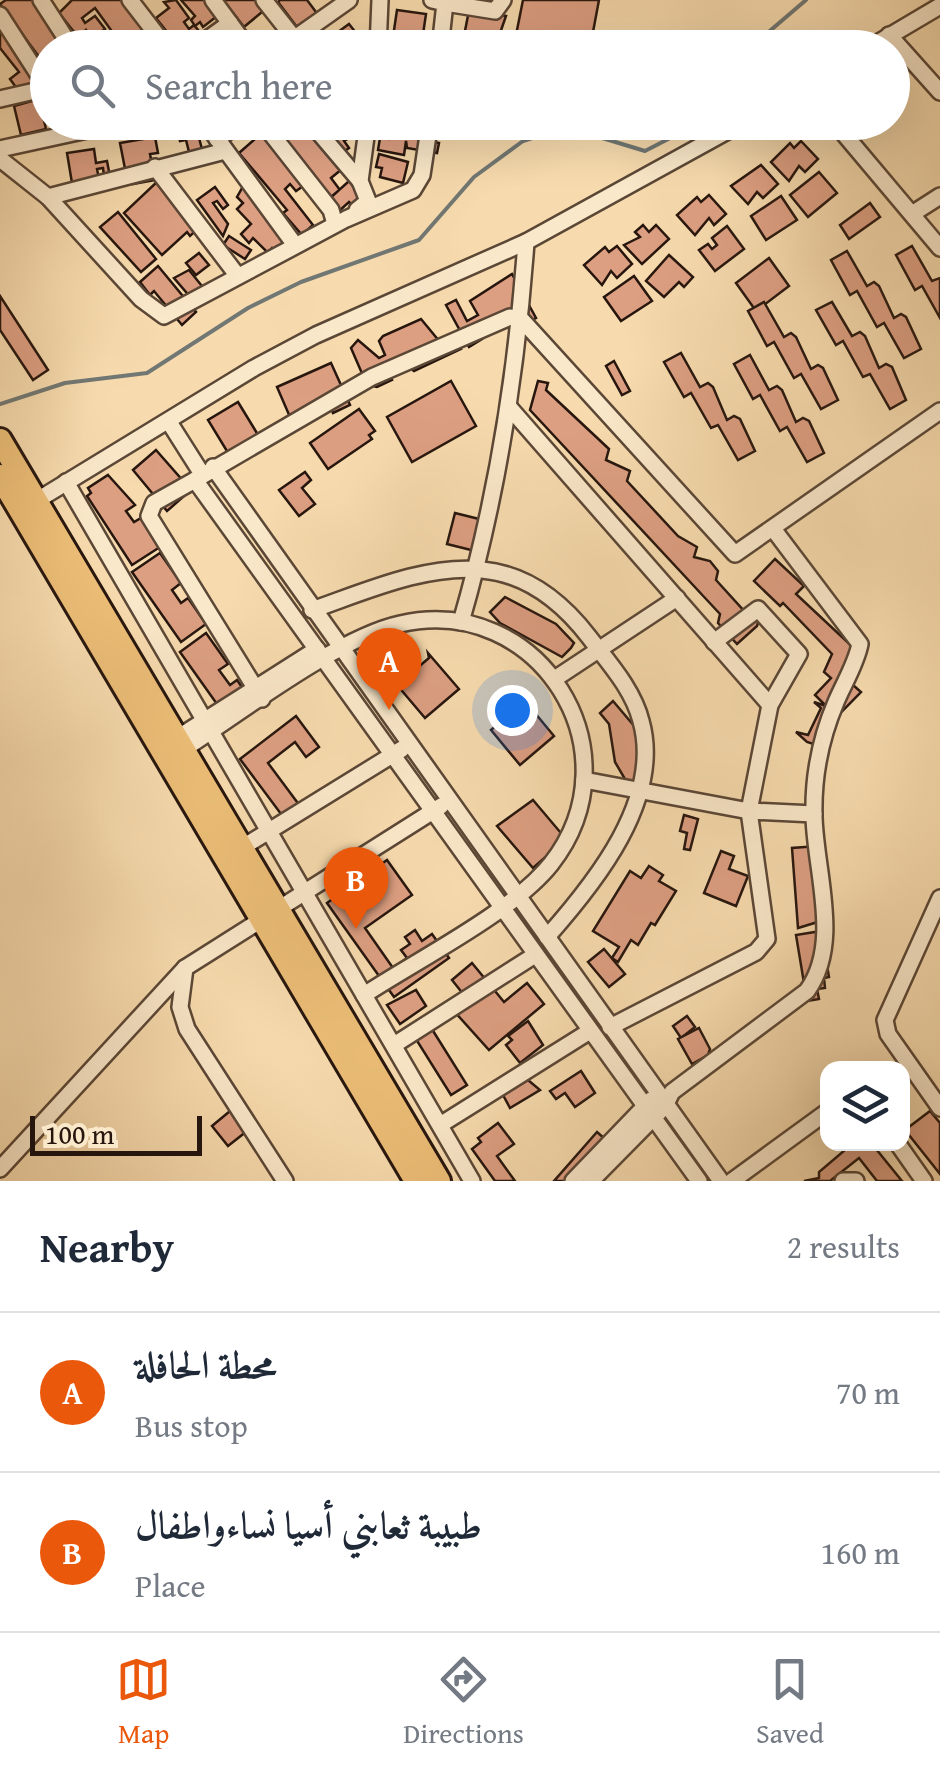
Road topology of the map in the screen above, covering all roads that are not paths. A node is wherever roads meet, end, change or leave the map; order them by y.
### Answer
1 (41, 0) edge
2 (130, 0) edge
3 (213, 0) edge
4 (349, 0) edge
5 (380, 0) edge
6 (503, 0) edge
7 (268, 1) edge
8 (438, 1) edge
9 (940, 6) edge
10 (0, 15) edge
11 (230, 23) junction
12 (60, 30) edge
13 (153, 30) edge
14 (220, 30) edge
15 (235, 30) edge
16 (281, 30) edge
17 (306, 30) edge
18 (379, 30) edge
19 (439, 30) edge
20 (899, 30) edge
21 (910, 59) edge
22 (30, 62) edge
23 (30, 90) edge
24 (940, 92) edge
25 (3, 93) edge
26 (41, 140) edge
27 (218, 140) edge
28 (226, 140) edge
29 (276, 140) edge
30 (325, 140) edge
31 (366, 140) edge
32 (427, 140) edge
33 (711, 140) edge
34 (849, 140) edge
35 (221, 145) junction
36 (0, 149) edge
37 (0, 159) edge
38 (155, 167) junction
39 (360, 181) junction
40 (940, 196) edge
41 (48, 197) junction
42 (912, 214) junction
43 (341, 221) junction
44 (526, 242) junction
45 (294, 245) junction
46 (940, 248) edge
47 (237, 275) junction
48 (522, 320) junction
49 (509, 407) junction
50 (940, 411) edge
51 (168, 422) junction
52 (0, 440) edge
53 (203, 474) junction
54 (0, 476) edge
55 (66, 482) junction
56 (36, 502) junction
57 (774, 530) junction
58 (476, 569) junction
59 (678, 598) junction
60 (312, 610) junction
61 (461, 622) junction
62 (714, 642) junction
63 (340, 650) junction
64 (598, 650) junction
65 (321, 654) junction
66 (556, 678) junction
67 (258, 693) junction
68 (770, 705) junction
69 (209, 725) junction
70 (180, 743) junction
71 (410, 745) junction
72 (393, 754) junction
73 (584, 780) junction
74 (640, 790) junction
75 (449, 801) junction
76 (433, 810) junction
77 (749, 811) junction
78 (814, 814) junction
79 (268, 830) junction
80 (243, 847) junction
81 (304, 892) junction
82 (516, 896) junction
83 (940, 898) edge
84 (500, 907) junction
85 (269, 912) junction
86 (548, 937) junction
87 (535, 955) junction
88 (185, 968) junction
89 (364, 994) junction
90 (610, 1027) junction
91 (590, 1031) junction
92 (394, 1045) junction
93 (902, 1056) junction
94 (895, 1061) edge
95 (665, 1097) junction
96 (940, 1108) edge
97 (648, 1113) junction
98 (820, 1117) edge
99 (440, 1125) junction
100 (903, 1151) edge
101 (0, 1169) edge
102 (285, 1181) edge
103 (416, 1181) edge
104 (439, 1181) edge
105 (472, 1181) edge
106 (573, 1181) edge
107 (591, 1181) edge
108 (698, 1181) edge
109 (721, 1181) edge
110 (732, 1181) edge
111 (844, 1181) edge
112 (856, 1181) edge
113 (924, 1181) edge

1 - 12 street
2 - 13 street
3 - 11 street
4 - 17 street
5 - 18 street
6 - 8 street
7 - 16 street
8 - 19 street
9 - 20 street
10 - 22 street
11 - 14 street
11 - 15 street
21 - 24 street
23 - 25 street
26 - 36 street
27 - 35 street
28 - 35 street
29 - 43 street
30 - 39 street
31 - 39 street
32 - 43 street
33 - 44 street
34 - 42 street
35 - 38 street
35 - 45 street
37 - 41 street
38 - 41 street
38 - 47 street
39 - 43 street
40 - 42 street
41 - 47 street
42 - 46 street
43 - 45 street
44 - 48 street
44 - 51 street
45 - 47 street
48 - 49 street
48 - 53 street
48 - 57 street
49 - 58 street
49 - 59 street
50 - 57 street
51 - 53 street
51 - 55 street
52 - 56 highway
53 - 60 street
53 - 65 street
53 - 67 street
54 - 85 highway
55 - 56 street
55 - 69 street
56 - 70 highway
57 - 78 street
58 - 60 street
58 - 61 street
58 - 64 street
59 - 62 street
59 - 64 street
60 - 63 street
61 - 63 street
61 - 66 street
62 - 68 street
62 - 68 street
63 - 65 street
63 - 71 street
64 - 66 street
64 - 74 street
65 - 67 street
65 - 72 street
66 - 73 street
67 - 69 street
68 - 77 street
69 - 70 street
69 - 79 street
70 - 80 highway
71 - 72 street
71 - 75 street
72 - 76 street
72 - 79 street
73 - 74 street
73 - 82 street
74 - 77 street
74 - 86 street
75 - 76 street
75 - 82 street
76 - 81 street
76 - 84 street
77 - 78 street
77 - 90 street
78 - 95 street
79 - 80 street
79 - 81 street
80 - 85 highway
81 - 85 street
81 - 89 street
82 - 84 street
82 - 86 street
83 - 93 street
84 - 87 street
84 - 89 street
85 - 88 street
85 - 103 highway
85 - 104 highway
86 - 90 street
87 - 91 street
87 - 92 street
88 - 101 street
88 - 102 street
89 - 92 street
90 - 95 street
91 - 97 street
91 - 99 street
92 - 99 street
93 - 94 street
93 - 96 street
95 - 97 street
95 - 109 street
97 - 106 street
97 - 107 street
97 - 108 street
98 - 110 street
99 - 105 street
100 - 113 street
111 - 112 street

